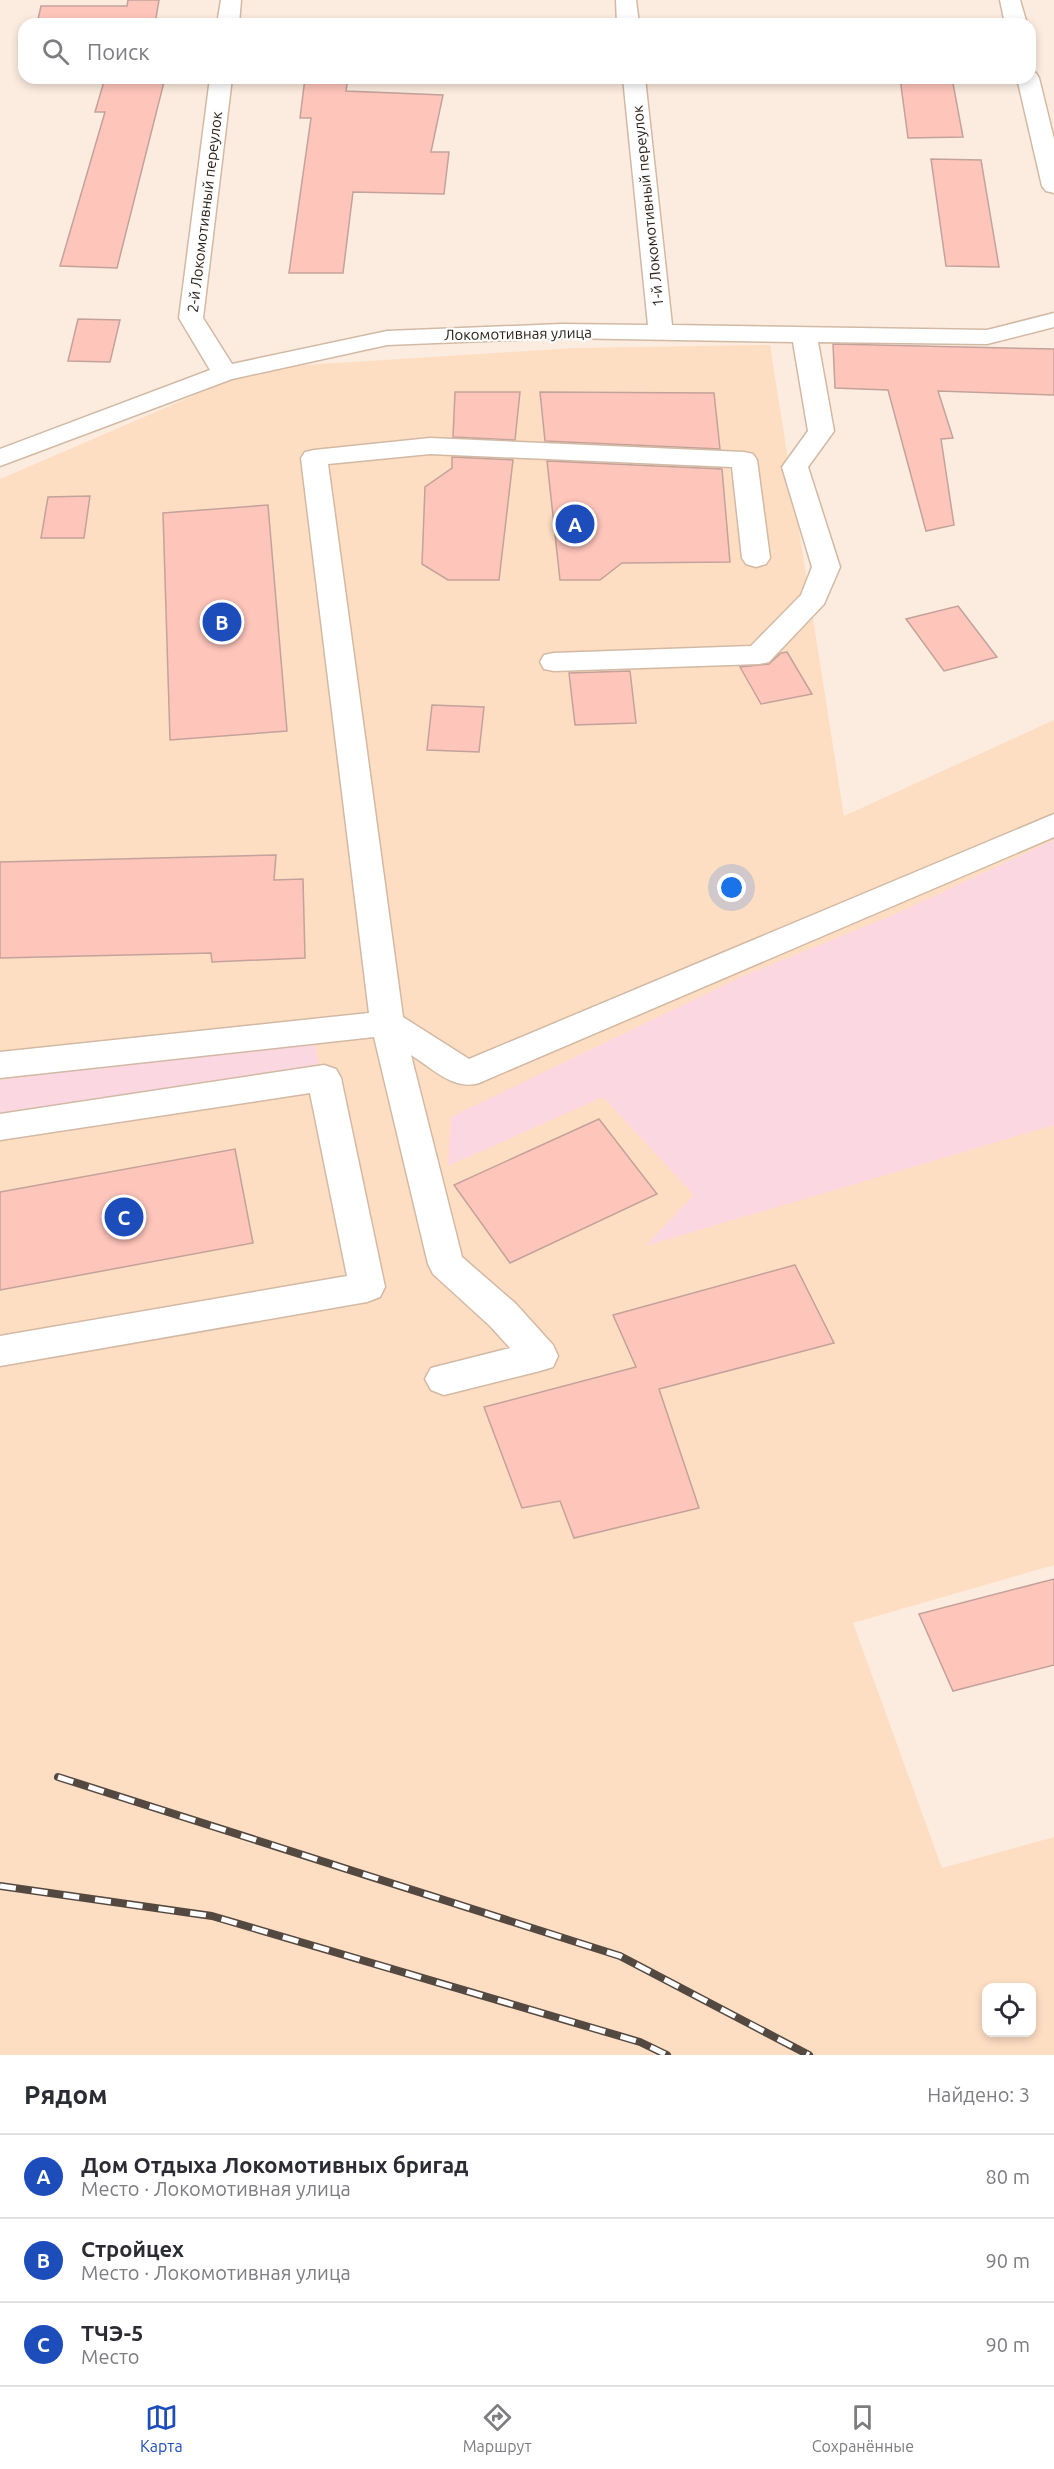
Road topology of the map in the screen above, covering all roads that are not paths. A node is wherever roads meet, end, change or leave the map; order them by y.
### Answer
1 (231, 0) edge
2 (626, 0) edge
3 (1010, 0) edge
4 (229, 18) edge
5 (628, 18) edge
6 (1014, 18) edge
7 (220, 84) edge
8 (635, 84) edge
9 (1029, 84) edge
10 (1054, 186) edge
11 (1054, 320) edge
12 (661, 334) junction
13 (804, 335) junction
14 (225, 373) junction
15 (0, 458) edge
16 (756, 558) dead end
17 (554, 662) dead end
18 (1054, 825) edge
19 (387, 1023) junction
20 (0, 1065) edge
21 (0, 1127) edge
22 (0, 1351) edge
23 (444, 1379) dead end

1 - 4 street
2 - 5 street
3 - 6 street
7 - 14 street, 2-й Локомотивный переулок
8 - 12 street, 1-й Локомотивный переулок
9 - 10 street
11 - 13 street, Локомотивная улица
12 - 13 street, Локомотивная улица
12 - 14 street, Локомотивная улица
13 - 17 street
14 - 15 street, Локомотивная улица
16 - 19 street
18 - 19 street
19 - 20 street
19 - 23 street
21 - 22 street

